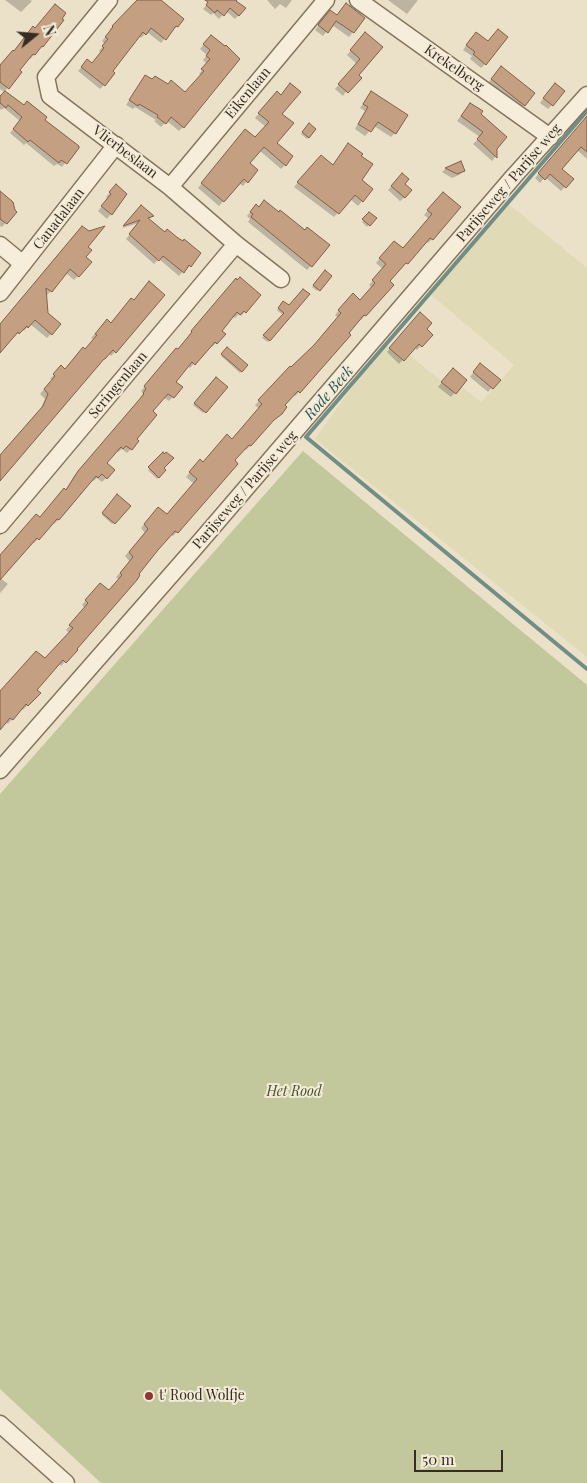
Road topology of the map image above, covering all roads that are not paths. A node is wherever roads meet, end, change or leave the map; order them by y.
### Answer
1 (326, 0) edge
2 (358, 0) edge
3 (100, 3) edge
4 (587, 95) edge
5 (550, 136) junction
6 (116, 145) junction
7 (170, 187) junction
8 (236, 244) junction
9 (0, 245) edge
10 (23, 264) junction
11 (281, 279) dead end
12 (0, 293) edge
13 (0, 525) edge
14 (0, 770) edge
15 (0, 1424) edge
16 (66, 1483) edge

1 - 7 street, Eikenlaan
2 - 5 street, Krekelberg
3 - 6 street, Vlierbeslaan
4 - 5 street, Parijseweg / Parijse weg
5 - 14 street, Parijseweg / Parijse weg
6 - 7 street, Vlierbeslaan
6 - 10 street, Canadalaan
7 - 8 street, Vlierbeslaan
8 - 11 street, Vlierbeslaan
8 - 13 street, Seringenlaan
9 - 10 street
10 - 12 street, Canadalaan
15 - 16 street

